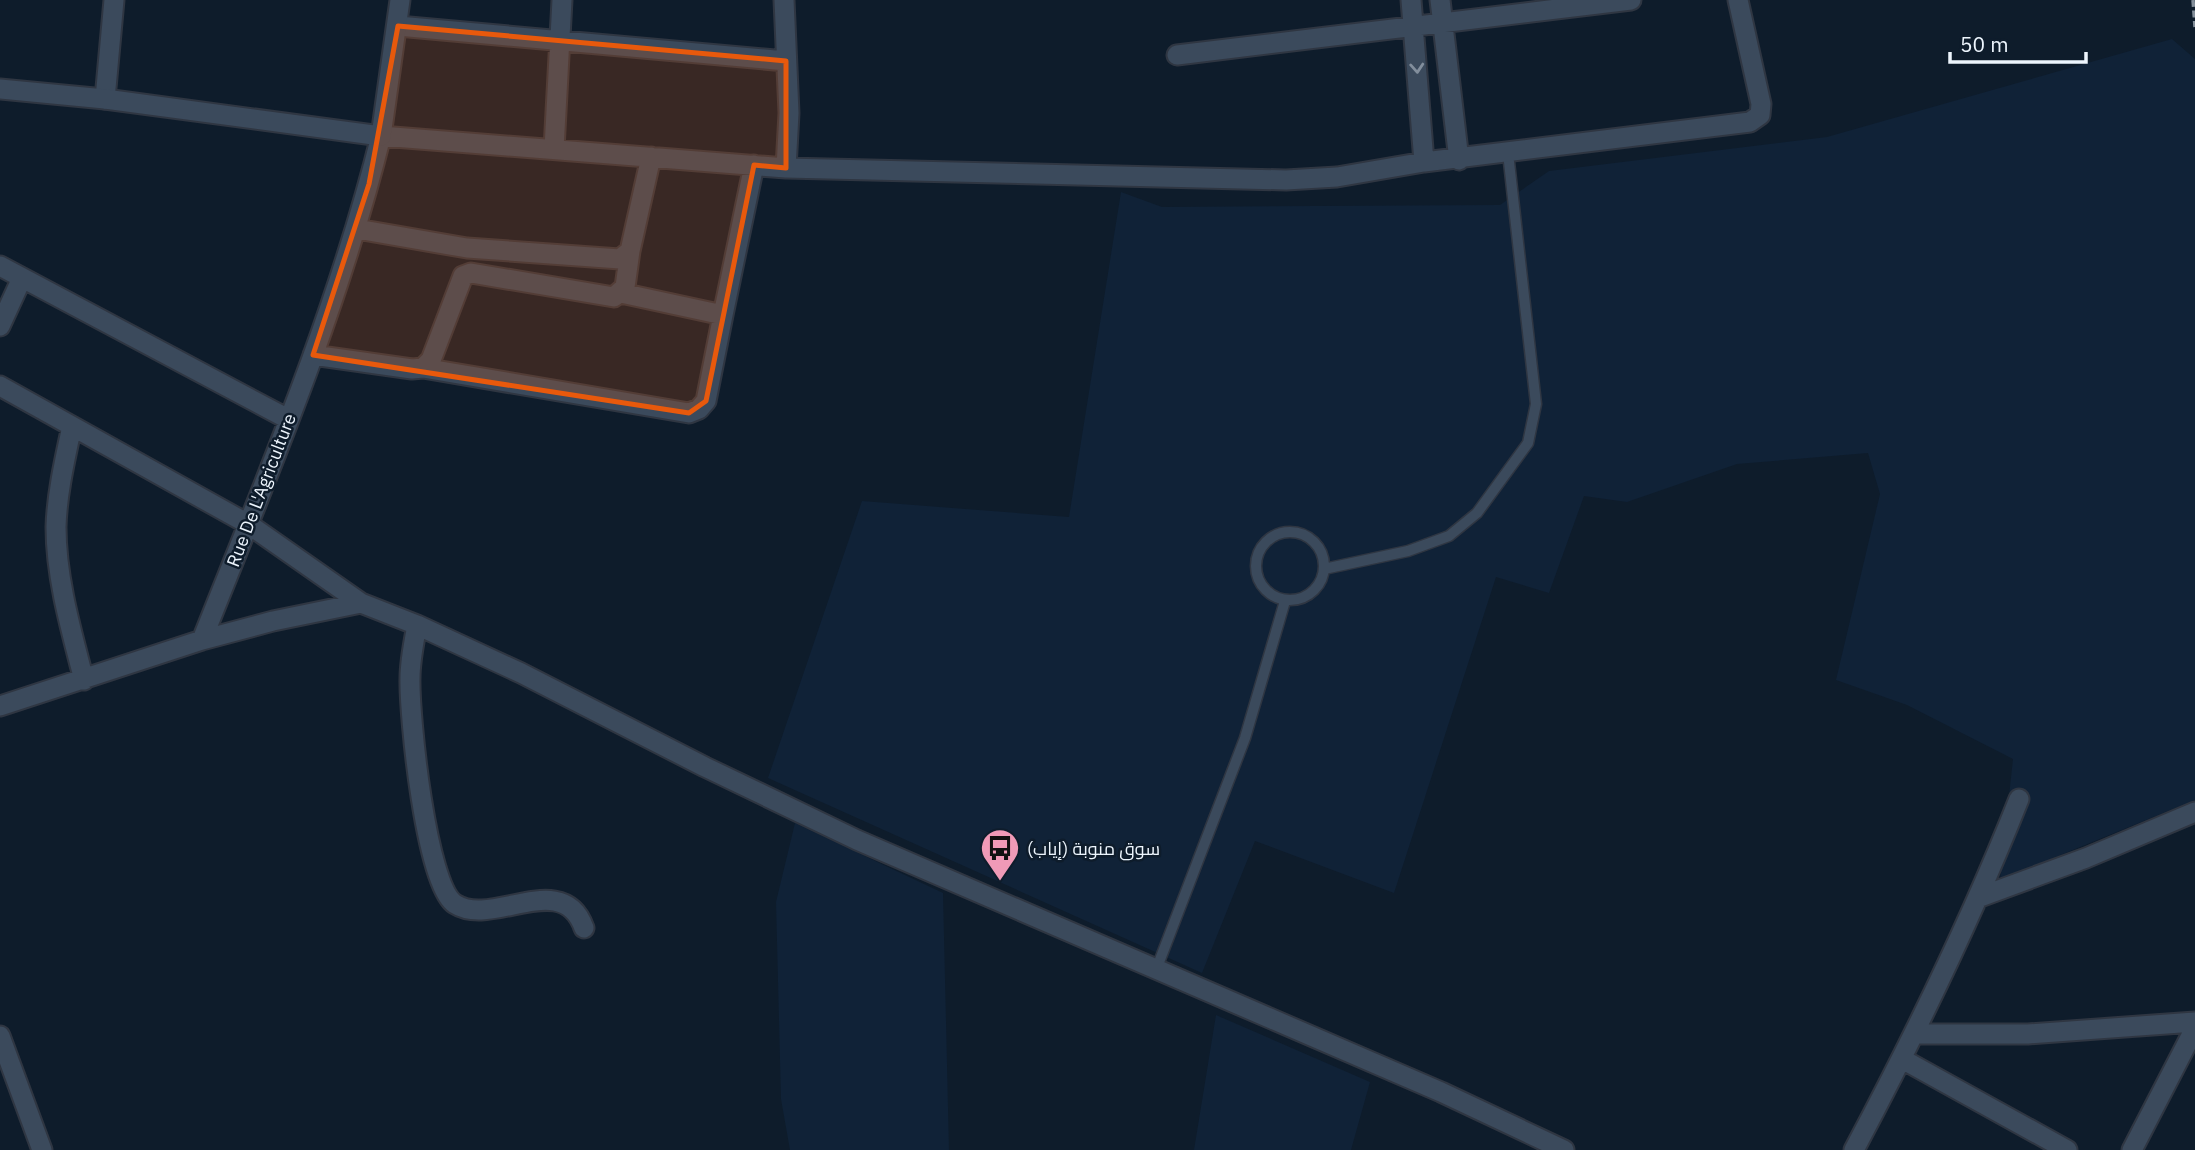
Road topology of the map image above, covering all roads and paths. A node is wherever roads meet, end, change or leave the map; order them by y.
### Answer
1 (114, 0) edge
2 (401, 0) edge
3 (562, 0) edge
4 (784, 0) edge
5 (1411, 0) edge
6 (1440, 0) edge
7 (1632, 0) edge
8 (1738, 0) edge
9 (2193, 0) edge
10 (2194, 13) edge
11 (1443, 22) junction
12 (1414, 25) junction
13 (398, 26) junction
14 (2195, 27) edge
15 (559, 40) junction
16 (1177, 55) dead end
17 (786, 61) junction
18 (0, 89) edge
19 (104, 99) junction
20 (381, 136) junction
21 (554, 149) junction
22 (1507, 153) junction
23 (650, 157) junction
24 (1459, 160) junction
25 (1424, 162) junction
26 (754, 165) junction
27 (786, 167) junction
28 (357, 229) junction
29 (467, 248) junction
30 (630, 251) junction
31 (0, 266) edge
32 (463, 276) junction
33 (22, 278) junction
34 (621, 293) junction
35 (723, 315) junction
36 (0, 326) edge
37 (313, 355) junction
38 (423, 368) junction
39 (0, 386) edge
40 (288, 419) junction
41 (72, 426) junction
42 (248, 524) junction
43 (1324, 569) junction
44 (1285, 601) junction
45 (361, 603) junction
46 (417, 625) junction
47 (202, 640) junction
48 (84, 680) junction
49 (0, 706) edge
50 (2019, 799) dead end
51 (2195, 813) edge
52 (1980, 897) junction
53 (584, 928) dead end
54 (1156, 970) junction
55 (2195, 1022) edge
56 (2195, 1028) edge
57 (1915, 1034) junction
58 (0, 1036) edge
59 (1902, 1059) junction
60 (42, 1150) edge
61 (1564, 1150) edge
62 (1854, 1150) edge
63 (2067, 1150) edge
64 (2132, 1150) edge

1 - 19 street
2 - 13 street, Rue De L'Agriculture
3 - 15 street
4 - 17 street
5 - 12 street
6 - 11 street
7 - 11 street
8 - 22 street
9 - 10 path
10 - 14 path
11 - 12 street
11 - 24 street
12 - 16 street
12 -> 25 street
13 - 15 street
13 - 20 street, Rue De L'Agriculture
15 - 17 street
15 - 21 street
17 - 27 street
18 - 19 street
19 - 20 street
20 - 21 street
20 - 28 street, Rue De L'Agriculture
21 - 23 street
22 - 24 street
22 - 43 lane
23 - 26 street
23 - 30 street
24 - 25 street
25 - 27 street
26 - 27 street
26 - 35 street
28 - 29 street
28 - 37 street, Rue De L'Agriculture
29 - 30 street
29 - 32 street
30 - 34 street
31 - 33 street
32 - 34 street
32 - 38 street
33 - 36 street
33 - 40 street
34 - 35 street
35 - 38 street
37 - 38 street
37 - 40 street, Rue De L'Agriculture
39 - 41 street
40 - 42 street, Rue De L'Agriculture
41 - 42 street
41 - 48 street
42 - 45 street
42 - 47 street, Rue De L'Agriculture
43 - 44 lane
43 - 44 lane
44 - 54 lane
45 - 46 street
45 - 47 street
46 - 53 street
46 - 54 street
47 - 48 street
48 - 49 street
50 - 52 street
51 - 52 street
52 - 57 street
54 - 61 street
55 - 57 street
56 - 64 street
57 - 59 street
58 - 60 street
59 - 62 street
59 - 63 street

